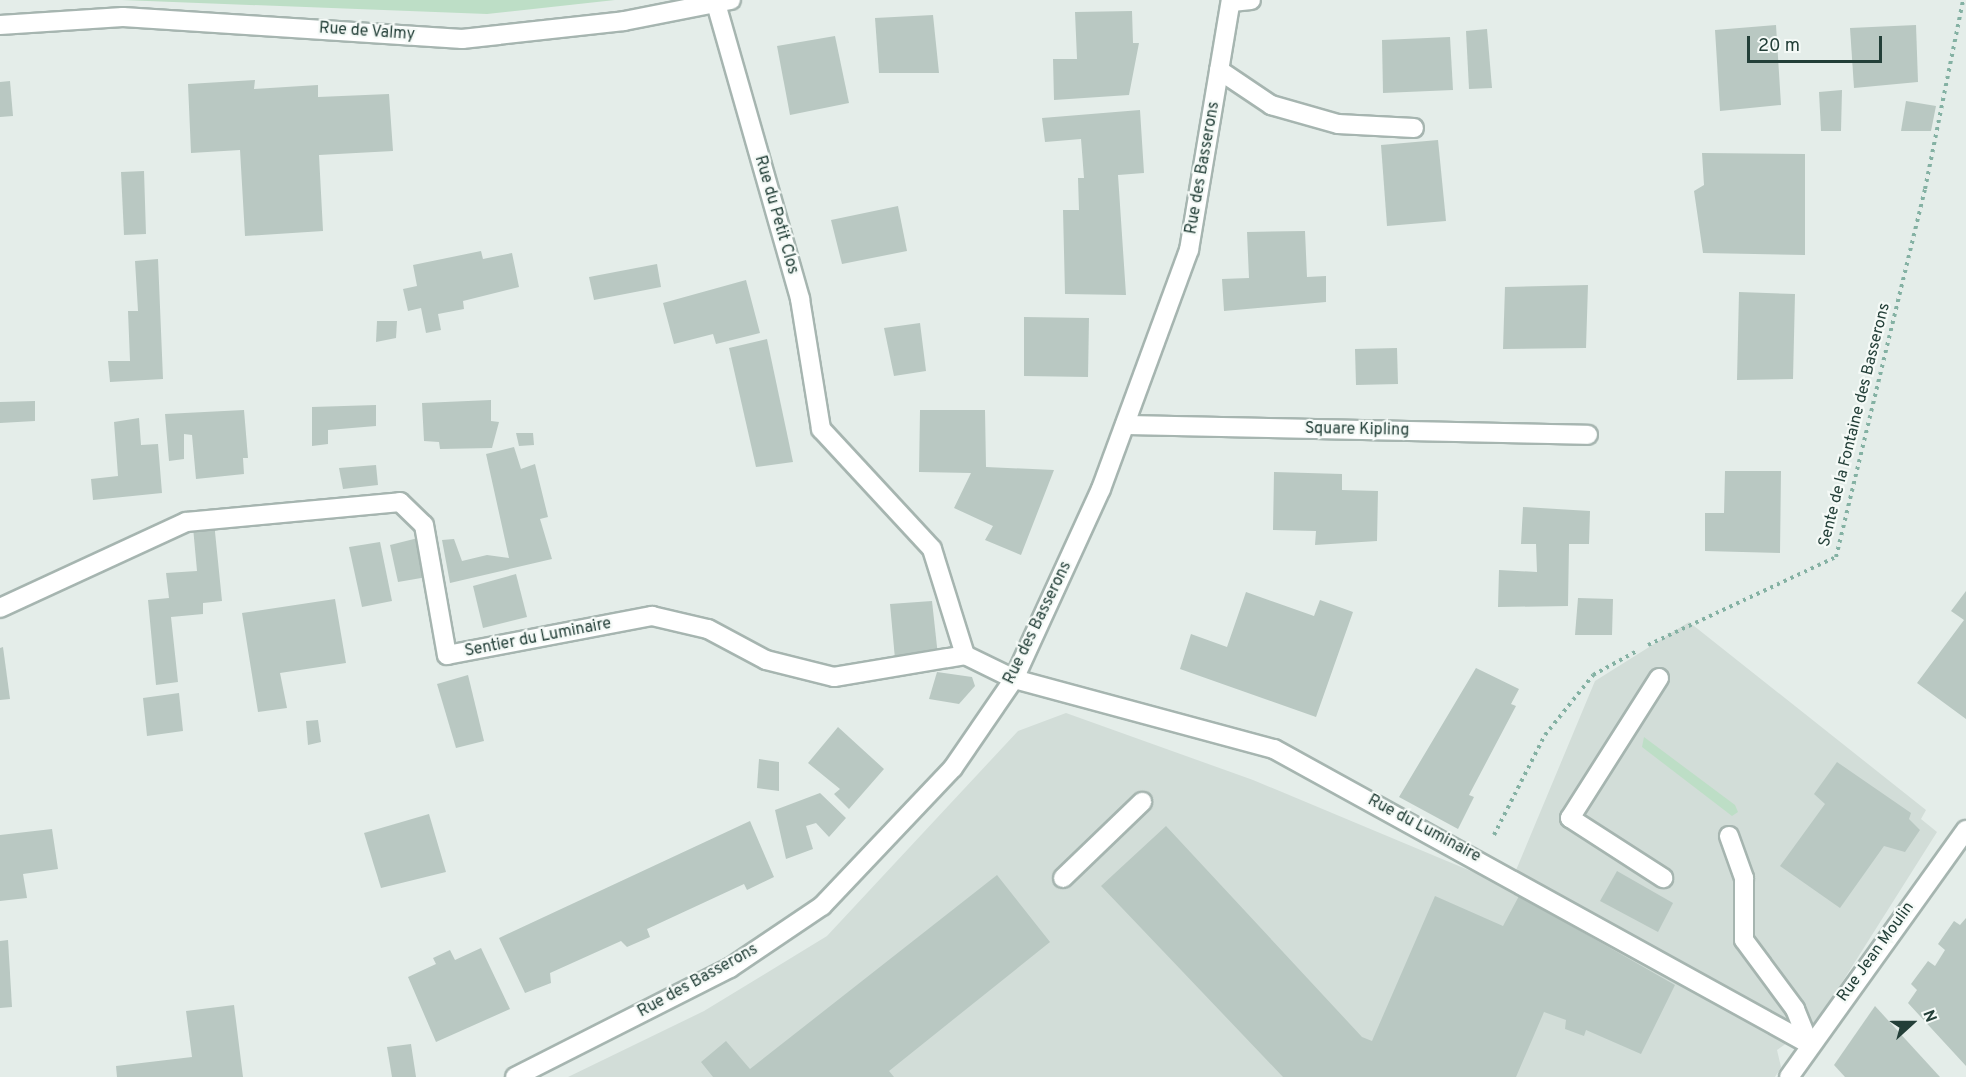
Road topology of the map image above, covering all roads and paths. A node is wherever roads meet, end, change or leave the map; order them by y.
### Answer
1 (1251, 0) edge
2 (1963, 0) edge
3 (721, 1) edge
4 (1232, 1) edge
5 (0, 25) edge
6 (1219, 70) junction
7 (1413, 128) dead end
8 (1125, 425) junction
9 (1588, 435) dead end
10 (0, 608) edge
11 (965, 654) junction
12 (1659, 678) dead end
13 (1014, 679) junction
14 (1142, 802) dead end
15 (1966, 830) edge
16 (1729, 836) dead end
17 (1481, 859) junction
18 (1063, 878) dead end
19 (1663, 878) dead end
20 (1809, 1044) junction
21 (515, 1077) edge
22 (1789, 1077) edge

1 - 4 street, Rue des Basserons
2 - 17 path, Sente de la Fontaine des Basserons
3 - 5 street, Rue de Valmy
3 - 11 street, Rue du Petit Clos
4 - 6 street, Rue des Basserons
6 - 7 street
6 - 8 street, Rue des Basserons
8 - 9 street, Square Kipling
8 - 13 street, Rue des Basserons
10 - 11 street, Sentier du Luminaire
11 - 13 street
12 - 19 street
13 - 17 street, Rue du Luminaire
13 - 21 street, Rue des Basserons
14 - 18 street
15 - 20 street, Rue Jean Moulin
16 - 20 street
17 - 20 street, Rue du Luminaire
20 - 22 street, Rue Jean Moulin

